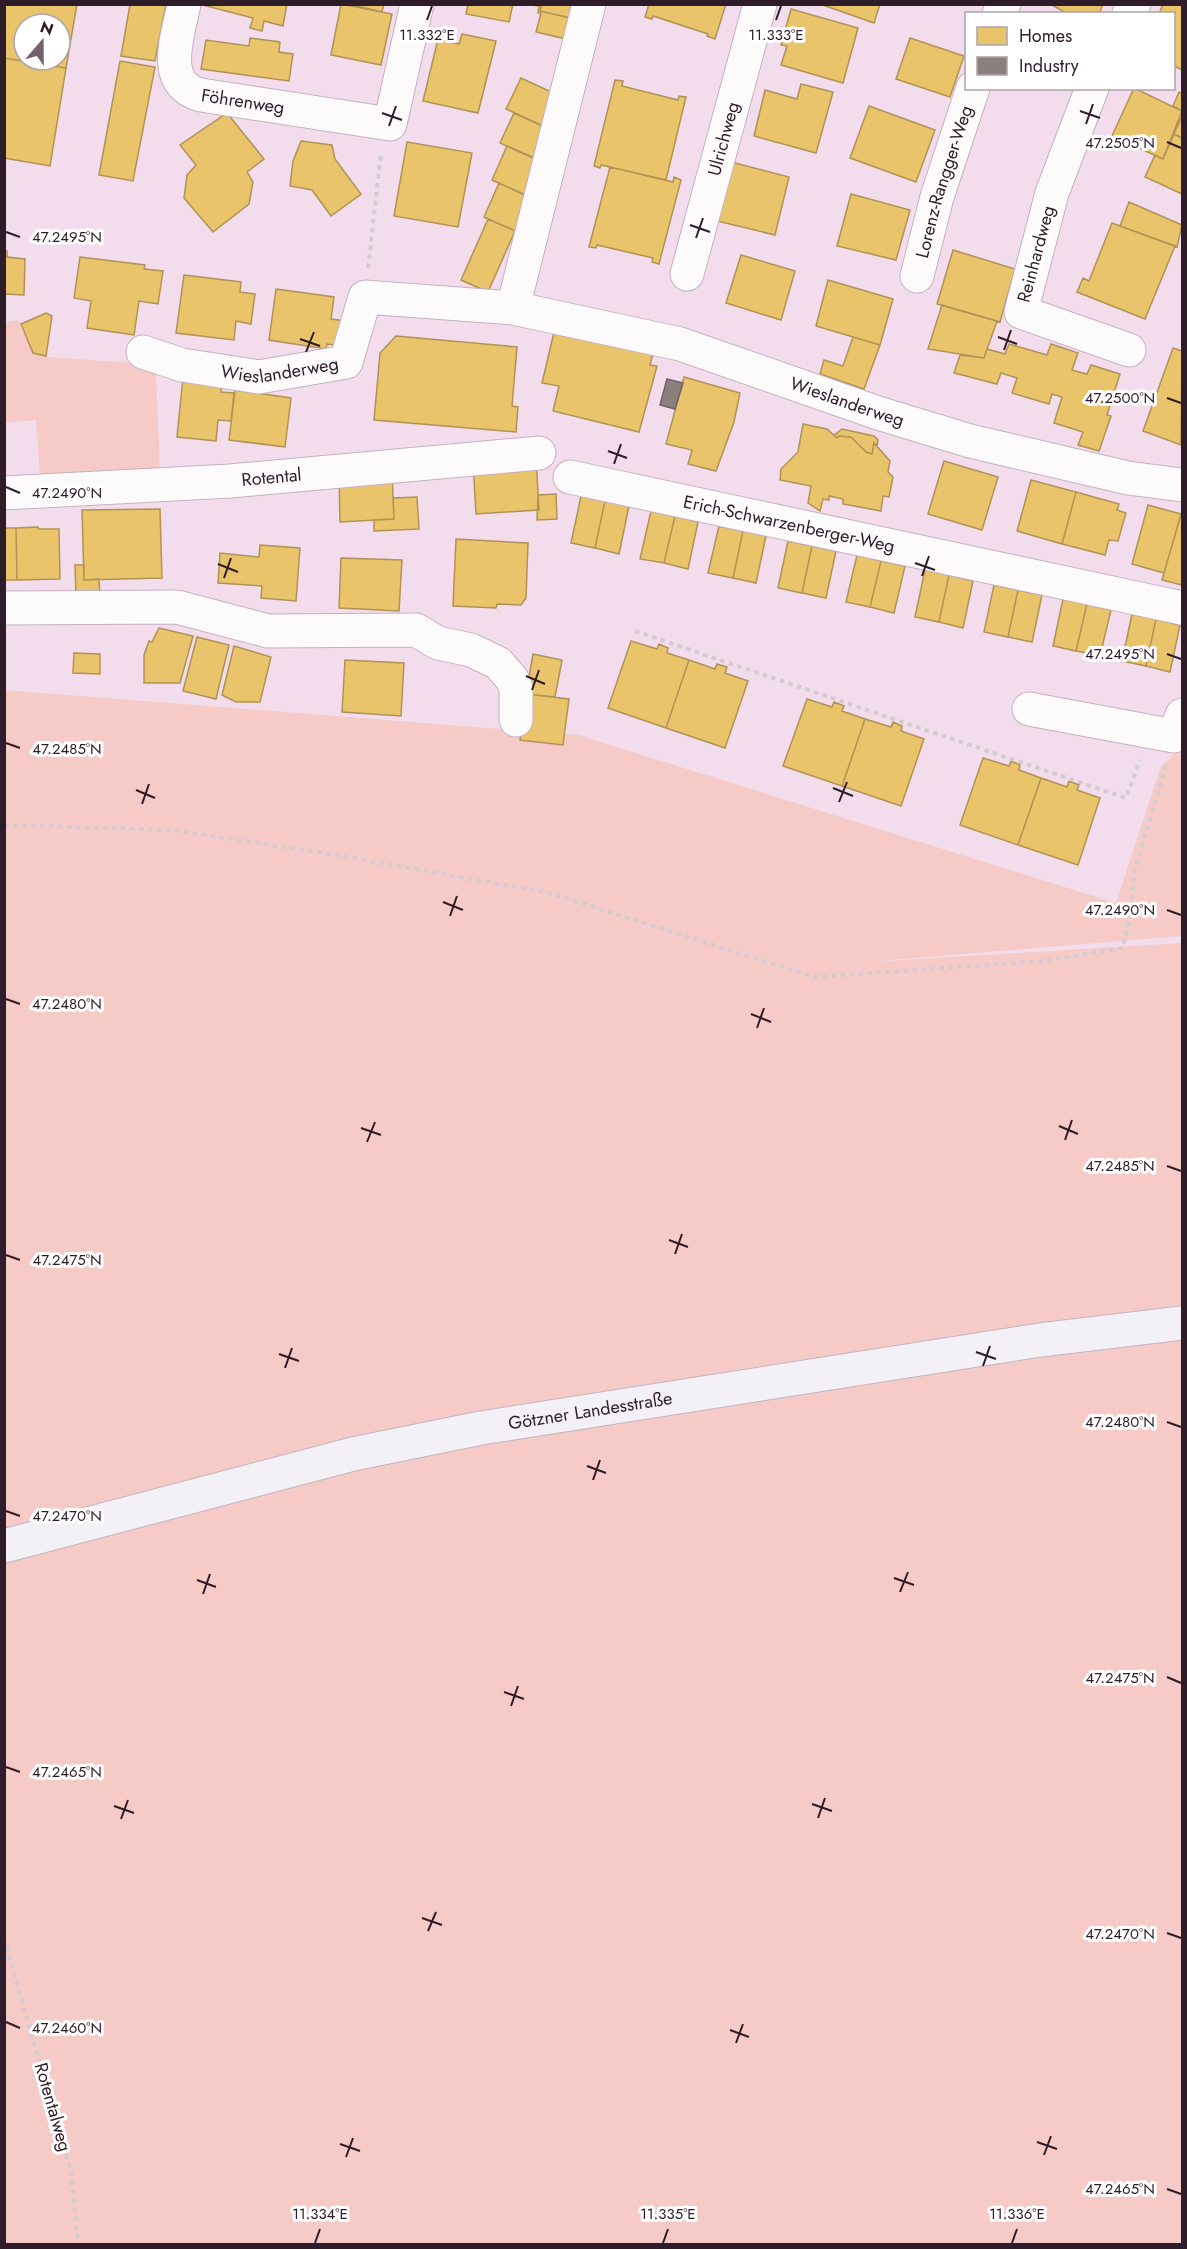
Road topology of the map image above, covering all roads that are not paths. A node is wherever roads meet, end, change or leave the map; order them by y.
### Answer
1 (184, 4) edge
2 (417, 4) edge
3 (589, 4) edge
4 (760, 4) edge
5 (972, 90) edge
6 (1091, 90) edge
7 (687, 274) dead end
8 (917, 276) dead end
9 (513, 308) junction
10 (1129, 350) dead end
11 (143, 352) dead end
12 (539, 453) dead end
13 (570, 477) dead end
14 (1182, 485) edge
15 (4, 493) edge
16 (4, 608) edge
17 (1182, 608) edge
18 (1029, 709) dead end
19 (516, 720) dead end
20 (1169, 727) edge
21 (1182, 1323) edge
22 (4, 1546) edge

1 - 2 street, Föhrenweg
3 - 9 street
4 - 7 street, Ulrichweg
5 - 8 street, Lorenz-Rangger-Weg
6 - 10 street, Reinhardweg
9 - 11 street, Wieslanderweg
9 - 14 street, Wieslanderweg
12 - 15 street, Rotental
13 - 17 street, Erich-Schwarzenberger-Weg
16 - 19 street
18 - 20 street
21 - 22 main road, Götzner Landesstraße

